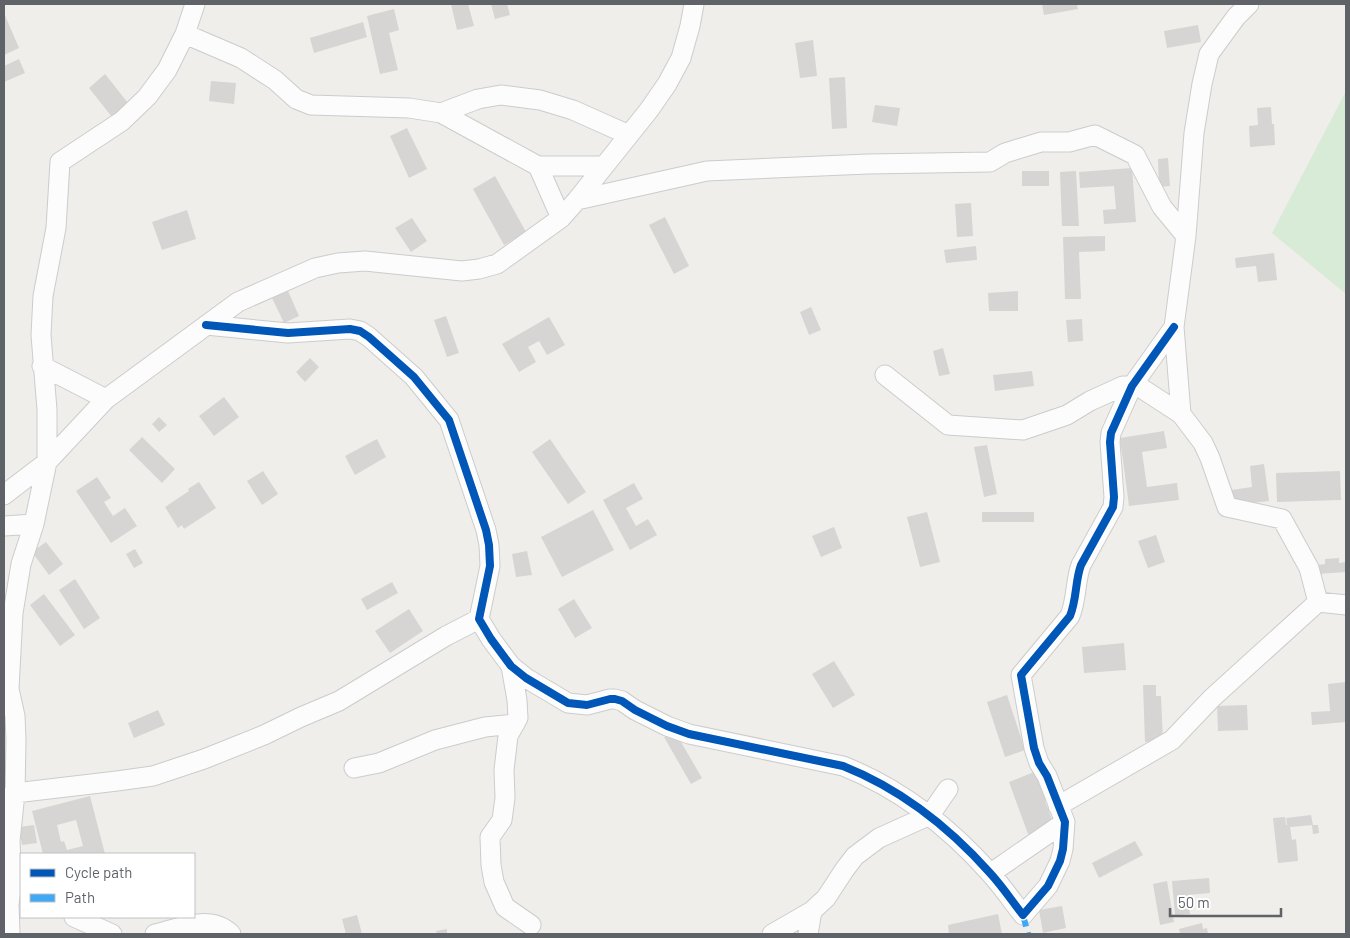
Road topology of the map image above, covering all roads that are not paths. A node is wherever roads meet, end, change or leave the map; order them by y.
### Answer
1 (195, 4) edge
2 (694, 4) edge
3 (1249, 4) edge
4 (185, 34) junction
5 (441, 113) junction
6 (629, 135) junction
7 (538, 166) junction
8 (604, 166) junction
9 (577, 200) junction
10 (561, 218) junction
11 (1186, 236) junction
12 (206, 325) junction
13 (1174, 327) junction
14 (42, 366) junction
15 (885, 374) dead end
16 (1132, 386) junction
17 (106, 399) junction
18 (1181, 414) junction
19 (47, 462) junction
20 (4, 495) edge
21 (34, 524) junction
22 (4, 526) edge
23 (1318, 602) junction
24 (1346, 605) edge
25 (479, 619) junction
26 (511, 666) junction
27 (6, 686) edge
28 (515, 724) junction
29 (354, 768) dead end
30 (948, 789) dead end
31 (9, 796) edge
32 (1062, 814) junction
33 (930, 815) junction
34 (991, 873) junction
35 (12, 895) edge
36 (812, 911) junction
37 (80, 925) edge
38 (531, 925) dead end
39 (10, 934) edge
40 (112, 934) edge
41 (155, 934) edge
42 (231, 934) edge
43 (772, 934) edge
44 (808, 934) edge

1 - 4 street
2 - 6 street
3 - 11 street
4 - 5 street
4 - 14 street
5 - 6 street
5 - 7 street
6 - 8 street
7 - 8 street
7 - 10 street
8 - 9 street
9 - 10 street
9 - 11 street
10 - 12 street
11 - 13 street
12 - 17 street
12 - 25 street
13 - 16 street
13 - 18 street
14 - 17 street
14 - 19 street
15 - 16 street
16 - 18 street
16 - 32 street
17 - 19 street
18 - 23 street
19 - 20 street
19 - 21 street
21 - 22 street
21 - 27 street
23 - 24 street
23 - 32 street
25 - 26 street
25 - 31 street
26 - 28 street
26 - 33 street
27 - 31 street
28 - 29 street
28 - 38 street
30 - 33 street
31 - 35 street
32 - 34 street
32 - 34 street
33 - 34 street
33 - 36 street
35 - 39 street
36 - 43 street
36 - 44 street
37 - 40 street
41 - 42 street

